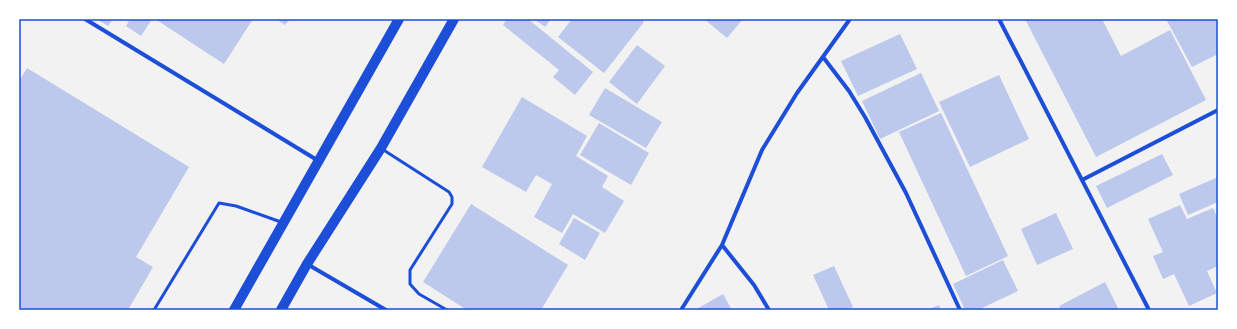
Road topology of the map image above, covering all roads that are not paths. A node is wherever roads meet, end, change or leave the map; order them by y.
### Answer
1 (85, 19) edge
2 (399, 19) edge
3 (454, 19) edge
4 (850, 19) edge
5 (1000, 19) edge
6 (823, 57) junction
7 (1218, 110) edge
8 (381, 148) junction
9 (318, 161) junction
10 (1082, 180) junction
11 (283, 223) junction
12 (722, 244) junction
13 (307, 264) junction
14 (154, 310) edge
15 (234, 310) edge
16 (281, 310) edge
17 (385, 310) edge
18 (446, 310) edge
19 (681, 310) edge
20 (769, 310) edge
21 (960, 310) edge
22 (1149, 310) edge

1 - 9 street
2 - 9 main road
3 - 8 main road
4 - 6 street
5 - 10 street
6 - 12 street
6 - 21 street
7 - 10 street
8 - 13 main road
8 - 18 lane
9 - 11 main road
10 - 22 street
11 - 14 lane
11 - 15 main road
12 - 19 street
12 - 20 street
13 - 16 main road
13 - 17 street

